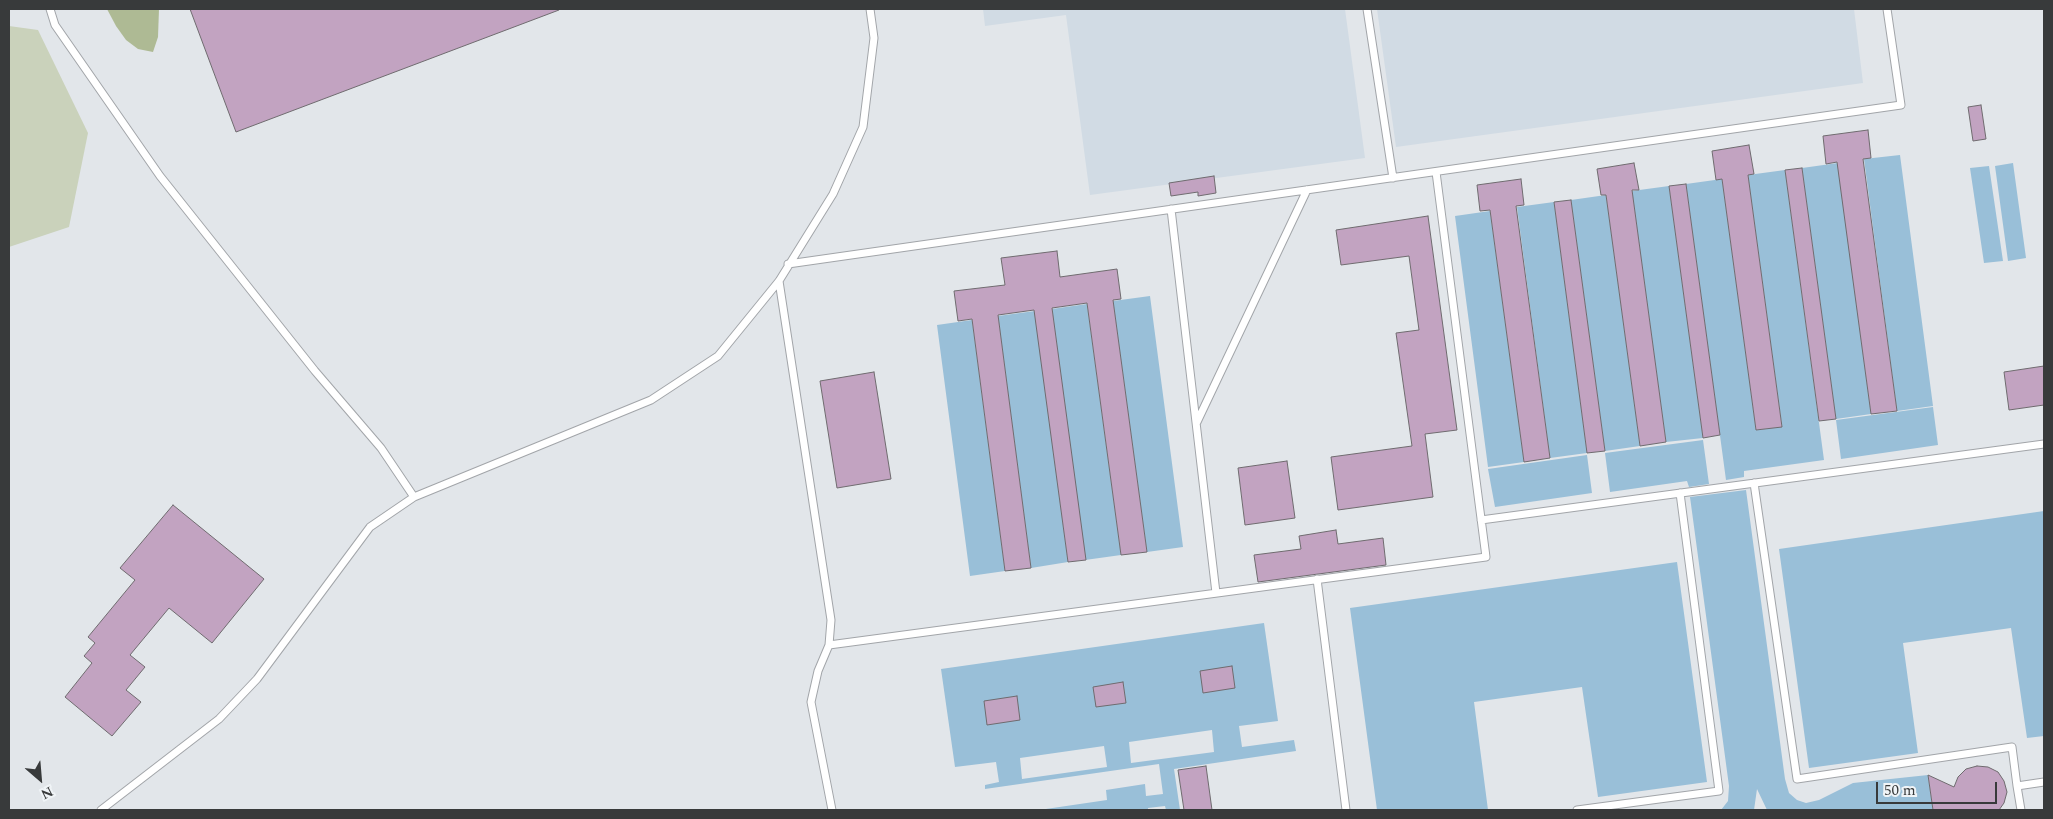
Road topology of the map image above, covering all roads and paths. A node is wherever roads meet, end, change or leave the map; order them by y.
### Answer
1 (50, 9) edge
2 (870, 9) edge
3 (1367, 9) edge
4 (1887, 9) edge
5 (1436, 172) junction
6 (1393, 178) junction
7 (1307, 190) junction
8 (1171, 210) junction
9 (788, 264) junction
10 (779, 281) junction
11 (1196, 424) junction
12 (2044, 444) edge
13 (1754, 483) junction
14 (1680, 493) junction
15 (414, 497) junction
16 (1482, 520) junction
17 (1317, 579) junction
18 (1216, 593) junction
19 (829, 645) junction
20 (2044, 782) edge
21 (2017, 786) junction
22 (101, 810) edge
23 (832, 810) edge
24 (1346, 810) edge
25 (1577, 810) edge
26 (2020, 810) edge

1 - 15 lane
2 - 9 lane
3 - 6 lane
4 - 5 lane
5 - 6 lane
5 - 16 lane
6 - 7 lane
7 - 8 lane
7 - 11 lane
8 - 9 lane
8 - 11 lane
9 - 10 lane
10 - 15 lane
10 - 19 lane
11 - 18 lane
12 - 13 lane
13 - 14 lane
13 - 21 lane
14 - 16 lane
14 - 25 lane
15 - 22 lane
16 - 17 lane
17 - 18 lane
17 - 24 lane
18 - 19 lane
19 - 23 lane
20 - 21 lane
21 - 26 lane

